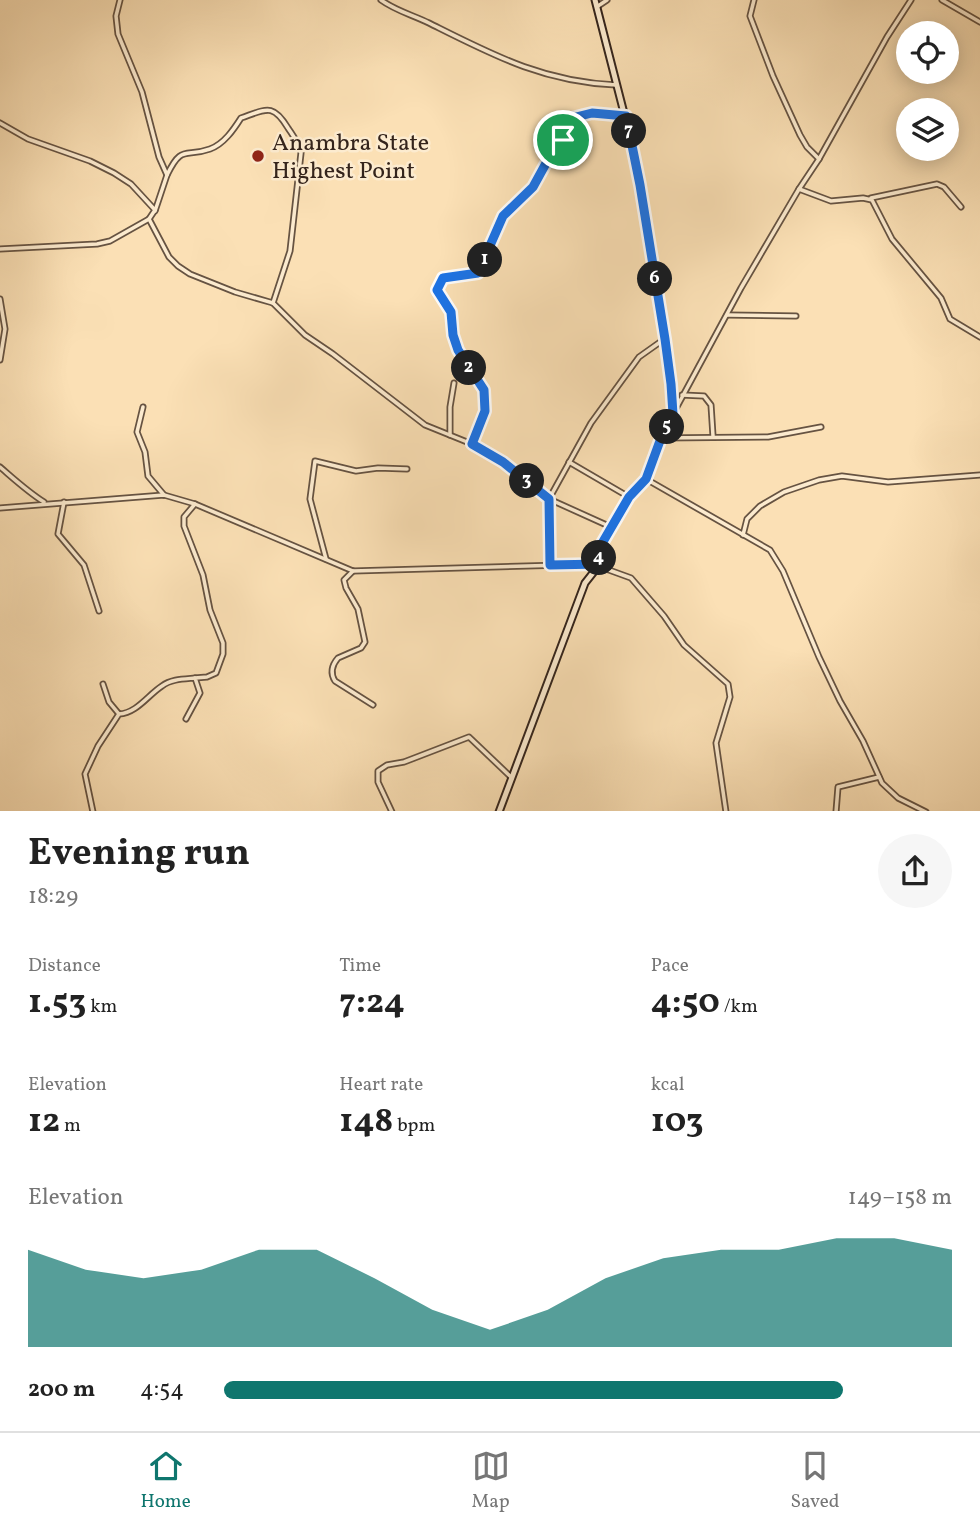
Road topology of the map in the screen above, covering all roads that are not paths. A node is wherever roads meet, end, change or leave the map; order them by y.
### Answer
1 (120, 0) edge
2 (381, 0) edge
3 (607, 0) edge
4 (754, 0) edge
5 (911, 0) edge
6 (942, 0) edge
7 (597, 3) edge
8 (980, 22) edge
9 (618, 85) junction
10 (626, 116) junction
11 (0, 123) edge
12 (819, 159) junction
13 (167, 175) junction
14 (799, 189) junction
15 (869, 198) junction
16 (961, 207) dead end
17 (155, 210) junction
18 (149, 219) junction
19 (0, 249) edge
20 (0, 299) edge
21 (273, 303) junction
22 (727, 315) junction
23 (796, 316) dead end
24 (980, 337) edge
25 (665, 339) junction
26 (0, 360) edge
27 (454, 383) dead end
28 (682, 395) junction
29 (144, 407) dead end
30 (673, 414) junction
31 (821, 427) dead end
32 (450, 435) junction
33 (713, 436) junction
34 (661, 438) junction
35 (472, 444) junction
36 (569, 462) junction
37 (0, 467) edge
38 (407, 470) dead end
39 (980, 475) edge
40 (646, 479) junction
41 (164, 495) junction
42 (629, 497) junction
43 (549, 499) junction
44 (64, 502) junction
45 (46, 503) junction
46 (195, 504) junction
47 (0, 508) edge
48 (611, 527) junction
49 (743, 535) junction
50 (326, 559) junction
51 (600, 564) junction
52 (550, 565) junction
53 (353, 571) junction
54 (99, 611) dead end
55 (195, 677) junction
56 (103, 684) dead end
57 (373, 705) dead end
58 (119, 714) junction
59 (186, 719) dead end
60 (879, 777) junction
61 (512, 778) junction
62 (93, 811) edge
63 (392, 811) edge
64 (499, 811) edge
65 (726, 811) edge
66 (836, 811) edge
67 (926, 811) edge

1 - 13 street
2 - 9 street
3 - 7 street
4 - 12 street
5 - 12 street
6 - 8 street
7 - 9 main road
9 - 10 main road
10 - 25 main road
10 - 35 street
11 - 17 street
12 - 14 street
13 - 17 street
13 - 21 street
14 - 15 street
14 - 22 street
15 - 16 street
15 - 24 street
17 - 18 street
18 - 19 street
18 - 21 street
20 - 26 street
21 - 32 street
22 - 23 street
22 - 28 street
25 - 30 main road
25 - 36 street
27 - 32 street
28 - 30 street
28 - 33 street
29 - 41 street
30 - 34 main road
31 - 33 street
32 - 35 street
33 - 34 street
34 - 40 main road
35 - 43 street
36 - 42 street
36 - 43 street
37 - 45 street
38 - 50 street
39 - 49 street
40 - 42 main road
40 - 49 street
41 - 44 street
41 - 46 street
42 - 48 main road
43 - 48 street
43 - 52 street
44 - 45 street
44 - 54 street
45 - 47 street
46 - 50 street
46 - 55 street
48 - 51 main road
49 - 60 street
50 - 53 street
51 - 52 street
51 - 61 main road
51 - 65 street
52 - 53 street
53 - 57 street
55 - 58 street
55 - 59 street
56 - 58 street
58 - 62 street
60 - 66 street
60 - 67 street
61 - 63 street
61 - 64 main road

